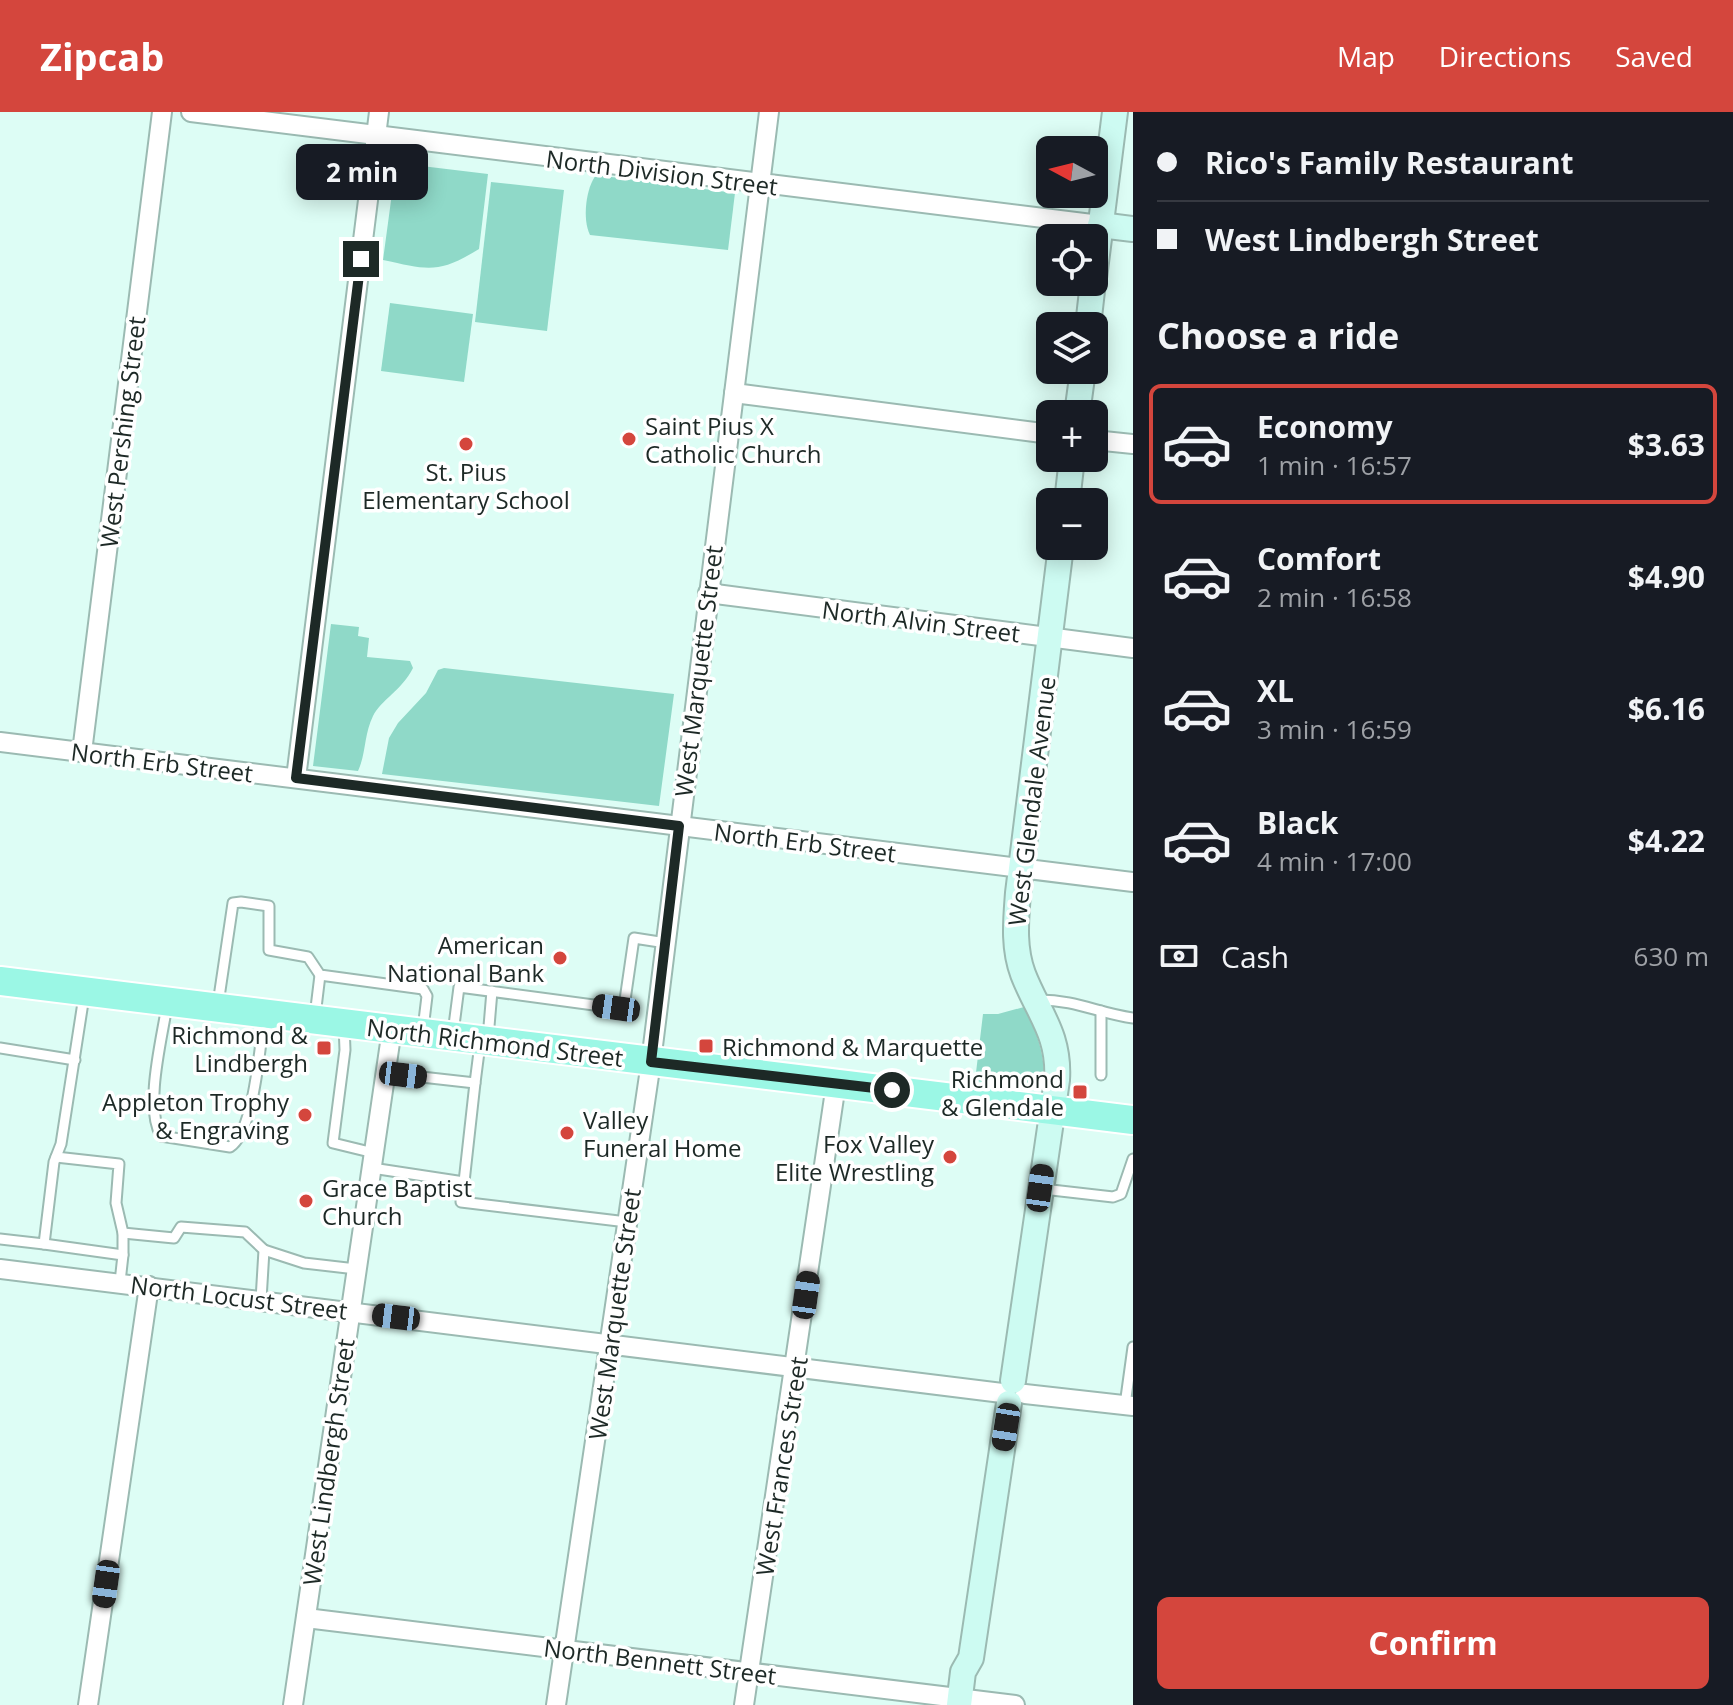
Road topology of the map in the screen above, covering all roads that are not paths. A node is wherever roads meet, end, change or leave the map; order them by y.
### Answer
1 (162, 112) edge
2 (191, 112) edge
3 (379, 112) edge
4 (769, 112) edge
5 (1115, 112) edge
6 (376, 137) junction
7 (760, 185) junction
8 (1092, 224) edge
9 (1100, 224) edge
10 (1108, 226) edge
11 (1133, 229) edge
12 (734, 393) junction
13 (1036, 432) edge
14 (1108, 441) edge
15 (1133, 444) edge
16 (1059, 560) edge
17 (708, 593) junction
18 (1050, 638) junction
19 (1133, 648) edge
20 (0, 742) edge
21 (82, 752) junction
22 (296, 778) junction
23 (679, 826) junction
24 (1022, 868) junction
25 (1133, 882) edge
26 (666, 943) junction
27 (320, 975) junction
28 (0, 981) edge
29 (85, 991) junction
30 (492, 991) junction
31 (168, 1001) junction
32 (1036, 1001) junction
33 (218, 1008) junction
34 (1101, 1011) junction
35 (265, 1013) junction
36 (1133, 1018) edge
37 (314, 1019) junction
38 (343, 1023) junction
39 (392, 1029) junction
40 (422, 1033) junction
41 (473, 1039) junction
42 (0, 1048) edge
43 (75, 1060) junction
44 (651, 1062) junction
45 (386, 1073) junction
46 (1101, 1075) dead end
47 (475, 1083) junction
48 (836, 1084) junction
49 (1052, 1110) junction
50 (1133, 1120) edge
51 (56, 1157) junction
52 (1133, 1159) edge
53 (373, 1161) junction
54 (464, 1182) junction
55 (1040, 1188) junction
56 (627, 1222) junction
57 (123, 1233) junction
58 (0, 1239) edge
59 (44, 1244) junction
60 (264, 1250) junction
61 (123, 1255) junction
62 (0, 1269) edge
63 (356, 1269) junction
64 (120, 1282) junction
65 (149, 1286) junction
66 (261, 1300) junction
67 (350, 1312) junction
68 (610, 1344) junction
69 (1133, 1347) edge
70 (796, 1366) junction
71 (1012, 1393) junction
72 (1129, 1406) edge
73 (306, 1618) junction
74 (565, 1650) junction
75 (749, 1672) junction
76 (965, 1702) edge
77 (88, 1705) edge
78 (293, 1705) edge
79 (556, 1705) edge
80 (744, 1705) edge
81 (1015, 1705) edge

1 - 21 street, West Pershing Street
2 - 6 street, North Division Street
3 - 6 street
4 - 7 street, West Marquette Street
5 - 9 street
6 - 7 street, North Division Street
6 - 22 street
7 - 8 street, North Division Street
7 - 12 street, West Marquette Street
10 - 11 street, North Division Street
12 - 13 street
12 - 17 street, West Marquette Street
14 - 15 street
16 - 18 street, West Glendale Avenue
17 - 18 street, North Alvin Street
17 - 23 street, West Marquette Street
18 - 19 street, North Alvin Street
18 - 24 street, West Glendale Avenue
20 - 21 street, North Erb Street
21 - 22 street, North Erb Street
22 - 23 street, North Erb Street
23 - 24 street, North Erb Street
23 - 26 street, West Marquette Street
24 - 25 street, North Erb Street
24 - 32 street, West Glendale Avenue
26 - 30 lane
26 - 44 street, West Marquette Street
27 - 33 lane
27 - 37 lane
27 - 40 lane
28 - 29 main road, North Richmond Street
29 - 31 main road, North Richmond Street
29 - 43 lane
30 - 41 lane
30 - 41 lane
31 - 33 main road, North Richmond Street
31 - 35 lane
32 - 34 lane
32 - 49 street, West Glendale Avenue
33 - 35 main road, North Richmond Street
34 - 36 lane
34 - 46 lane
35 - 37 main road, North Richmond Street
37 - 38 main road, North Richmond Street
38 - 39 main road, North Richmond Street
38 - 53 lane
39 - 40 main road, North Richmond Street
39 - 45 street, West Lindbergh Street
40 - 41 main road, North Richmond Street
41 - 44 main road, North Richmond Street
41 - 47 lane
42 - 43 lane
43 - 51 lane
44 - 48 main road, North Richmond Street
44 - 56 street, West Marquette Street
45 - 47 lane
45 - 53 street, West Lindbergh Street
47 - 54 lane
48 - 49 main road, North Richmond Street
48 - 70 street, West Frances Street
49 - 50 main road, North Richmond Street
49 - 55 street, West Glendale Avenue
51 - 57 lane
51 - 59 lane
52 - 55 lane
53 - 54 lane
53 - 63 street, West Lindbergh Street
54 - 56 lane
55 - 71 street, West Glendale Avenue
56 - 68 street, West Marquette Street
57 - 60 lane
57 - 61 lane
58 - 59 lane
59 - 61 lane
60 - 63 lane
60 - 66 lane
61 - 64 lane
62 - 64 street, North Locust Street
63 - 67 street, West Lindbergh Street
64 - 65 street, North Locust Street
65 - 66 street, North Locust Street
65 - 77 street
66 - 67 street, North Locust Street
67 - 68 street, North Locust Street
67 - 73 street, West Lindbergh Street
68 - 70 street, North Locust Street
68 - 74 street, West Marquette Street
69 - 72 lane
70 - 71 street, North Locust Street
70 - 75 street, West Frances Street
71 - 72 street, North Locust Street
71 - 76 street, West Glendale Avenue
73 - 74 street, North Bennett Street
73 - 78 street, West Lindbergh Street
74 - 75 street, North Bennett Street
74 - 79 street, West Marquette Street
75 - 76 street, North Bennett Street
75 - 80 street, West Frances Street
76 - 81 street, North Bennett Street

